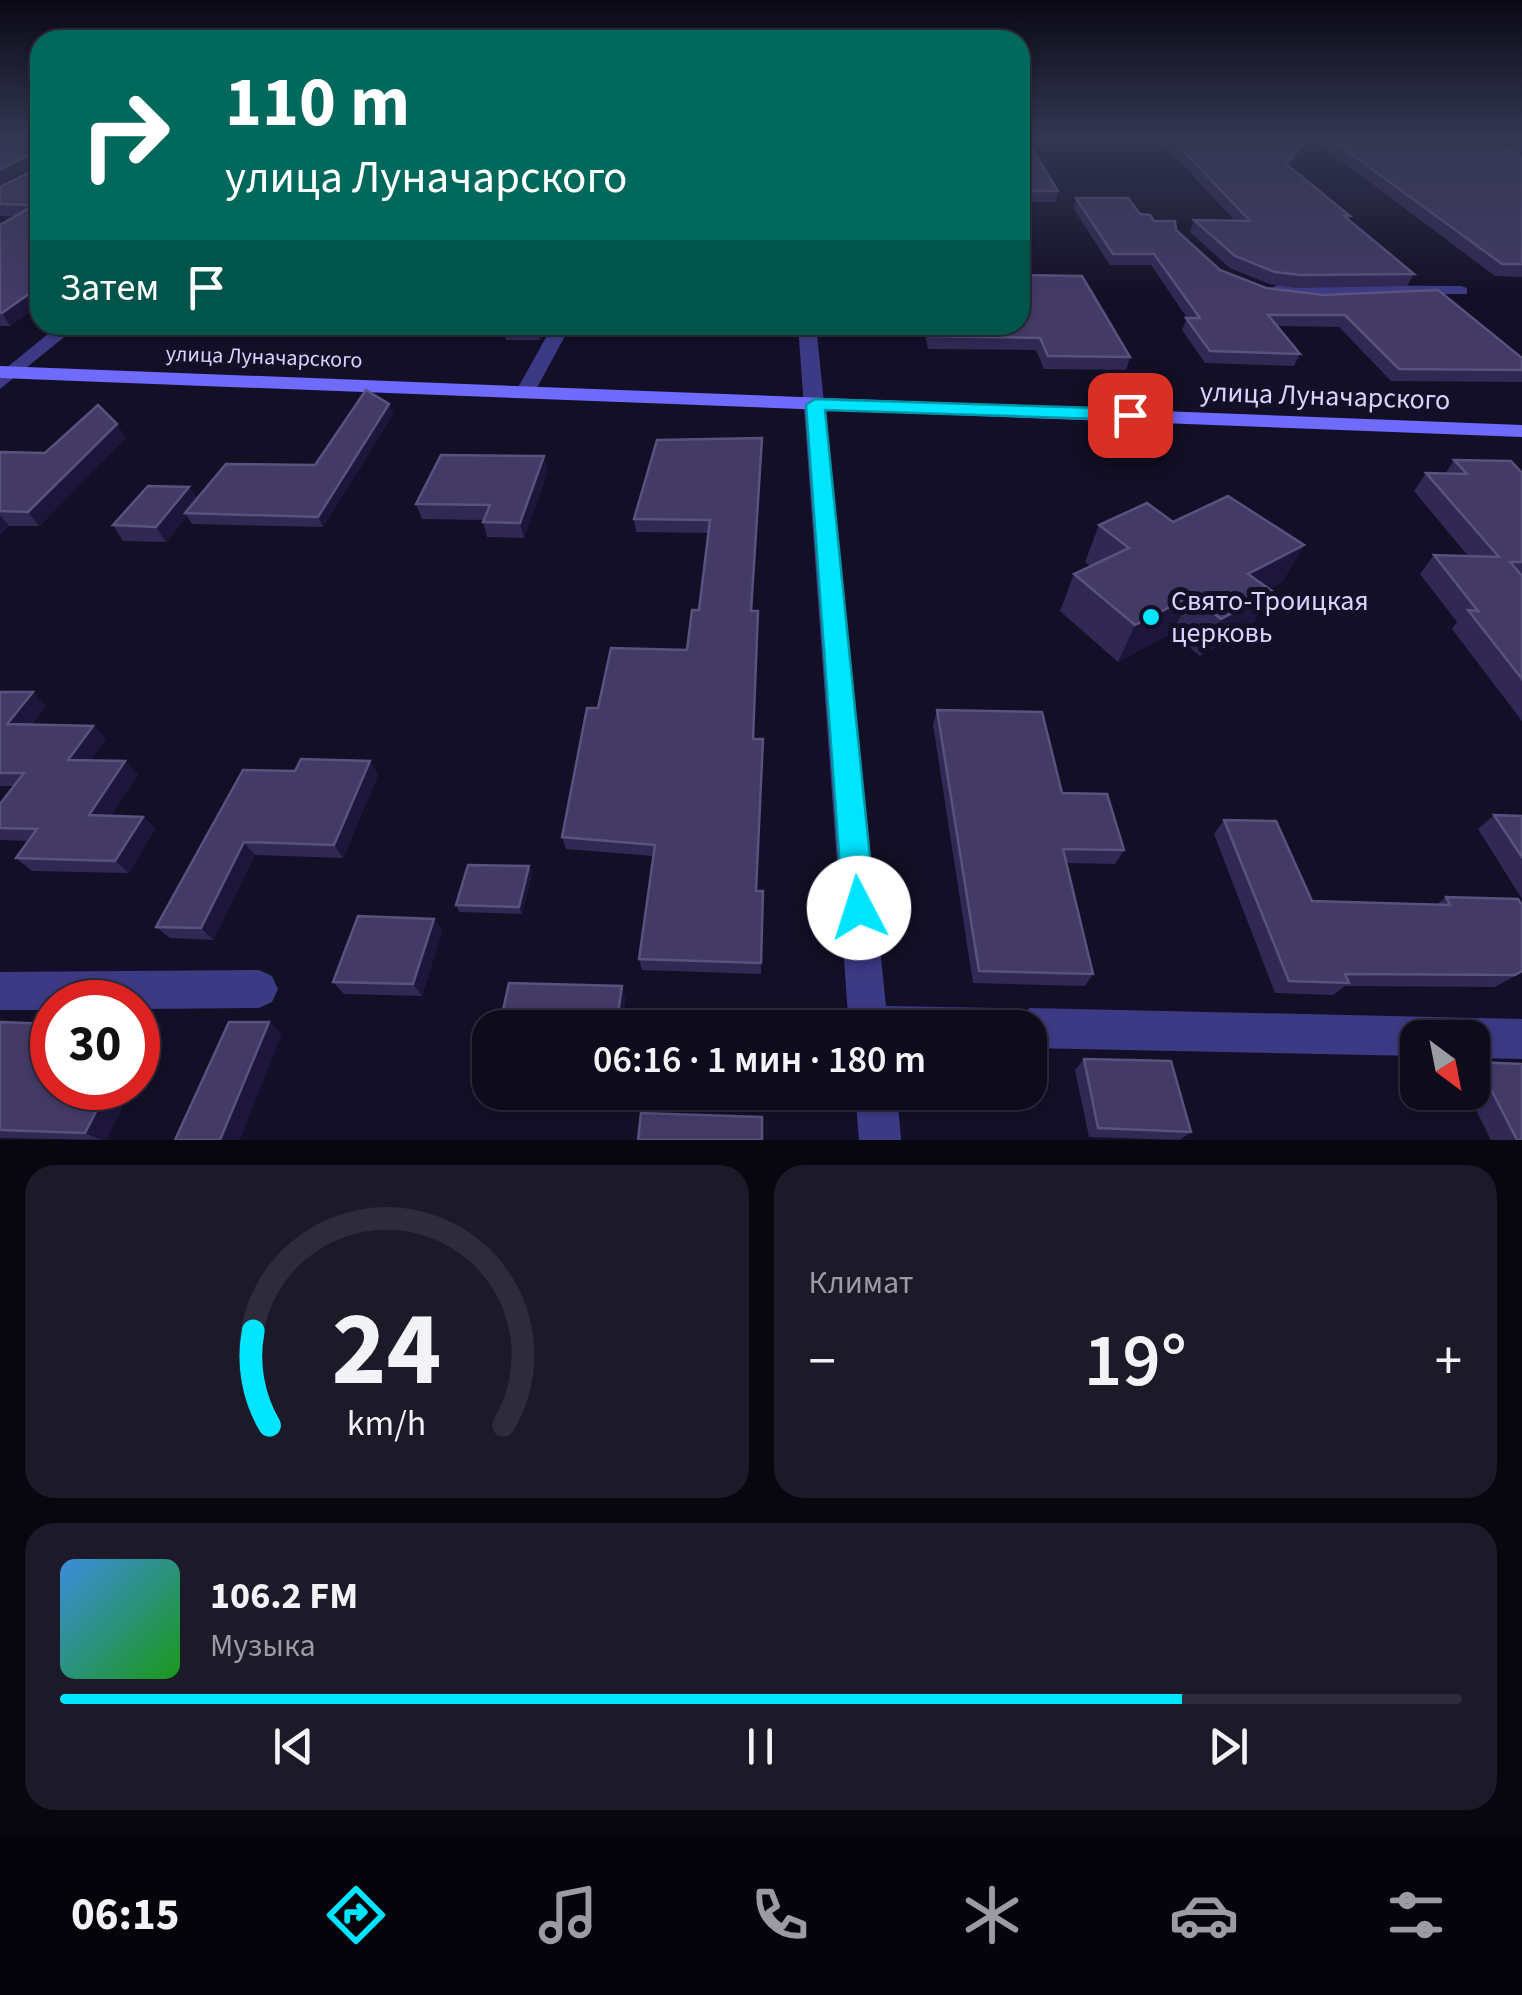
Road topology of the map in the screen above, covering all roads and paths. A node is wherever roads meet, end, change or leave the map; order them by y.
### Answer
1 (1257, 288) edge
2 (1462, 291) dead end
3 (57, 335) edge
4 (557, 335) edge
5 (808, 335) edge
6 (5, 376) edge
7 (526, 391) junction
8 (815, 405) junction
9 (1522, 431) edge
10 (259, 989) dead end
11 (0, 991) edge
12 (868, 1010) edge
13 (1047, 1028) edge
14 (1522, 1038) edge
15 (878, 1110) edge
16 (880, 1140) edge

1 - 2 street
3 - 6 street
4 - 7 street
5 - 8 street
6 - 7 main road, улица Луначарского
7 - 8 main road, улица Луначарского
8 - 9 main road, улица Луначарского
8 - 12 street
10 - 11 street
13 - 14 street
15 - 16 street

